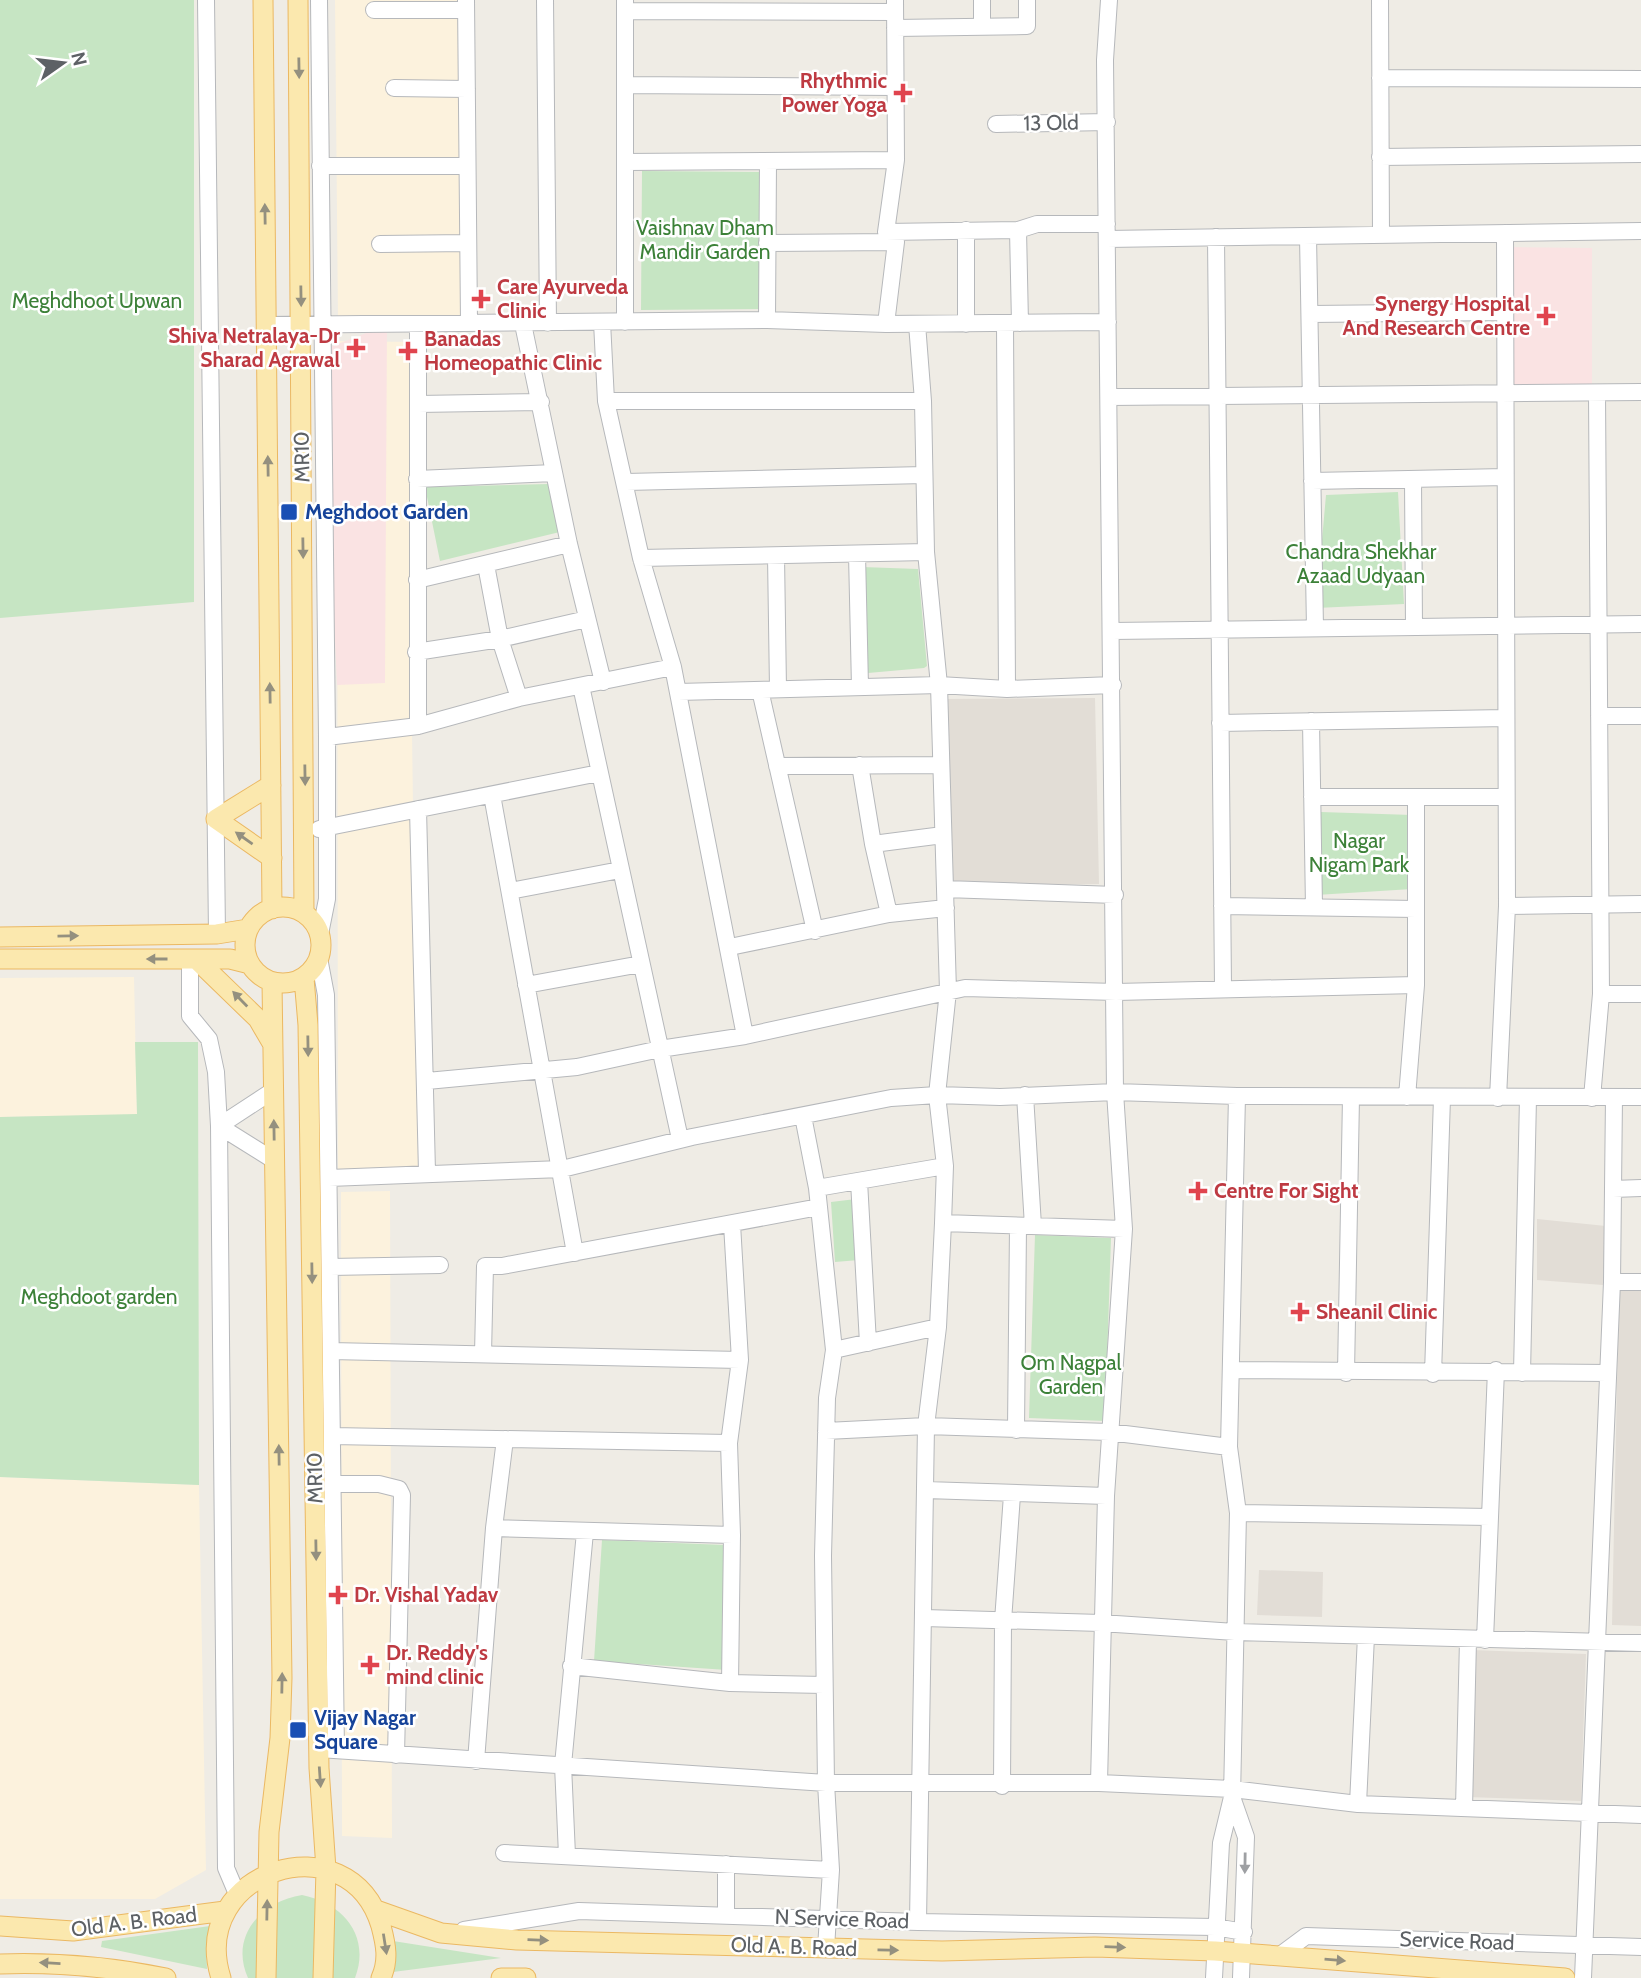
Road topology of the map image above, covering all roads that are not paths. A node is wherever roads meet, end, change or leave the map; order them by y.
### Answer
1 (205, 0) edge
2 (263, 0) edge
3 (298, 0) edge
4 (319, 0) edge
5 (545, 0) edge
6 (982, 0) edge
7 (1027, 0) edge
8 (1109, 0) edge
9 (1381, 0) edge
10 (466, 5) edge
11 (625, 6) edge
12 (374, 10) dead end
13 (895, 13) edge
14 (982, 27) junction
15 (1380, 78) junction
16 (1641, 79) edge
17 (625, 85) junction
18 (895, 87) junction
19 (394, 88) dead end
20 (467, 89) junction
21 (1107, 122) junction
22 (996, 124) dead end
23 (1641, 154) edge
24 (1380, 157) junction
25 (896, 160) junction
26 (768, 161) junction
27 (625, 162) junction
28 (320, 166) junction
29 (467, 166) junction
30 (966, 230) junction
31 (1018, 230) junction
32 (1641, 231) edge
33 (1107, 232) junction
34 (1505, 233) junction
35 (1381, 235) junction
36 (1308, 236) junction
37 (891, 237) junction
38 (1216, 237) junction
39 (468, 243) junction
40 (767, 243) junction
41 (380, 244) dead end
42 (1505, 312) junction
43 (1310, 314) junction
44 (767, 320) junction
45 (602, 322) junction
46 (625, 322) junction
47 (1108, 322) junction
48 (469, 323) junction
49 (548, 323) junction
50 (1012, 323) junction
51 (418, 324) junction
52 (523, 324) junction
53 (886, 324) junction
54 (917, 324) junction
55 (966, 324) junction
56 (322, 325) junction
57 (266, 326) junction
58 (301, 326) junction
59 (1641, 392) edge
60 (1505, 393) junction
61 (1597, 393) junction
62 (1311, 395) junction
63 (1217, 396) junction
64 (1109, 397) junction
65 (541, 401) junction
66 (606, 401) junction
67 (923, 401) junction
68 (418, 404) junction
69 (554, 473) junction
70 (925, 475) junction
71 (1505, 477) junction
72 (417, 479) junction
73 (1413, 479) junction
74 (626, 481) junction
75 (1312, 481) junction
76 (569, 544) junction
77 (926, 552) junction
78 (857, 554) junction
79 (776, 556) junction
80 (641, 558) junction
81 (486, 565) junction
82 (417, 580) junction
83 (587, 620) junction
84 (1599, 624) junction
85 (1641, 624) edge
86 (1505, 625) junction
87 (1415, 626) junction
88 (1315, 628) junction
89 (1219, 629) junction
90 (1112, 631) junction
91 (500, 639) junction
92 (416, 652) junction
93 (673, 667) junction
94 (603, 681) junction
95 (939, 685) junction
96 (1112, 685) junction
97 (581, 686) junction
98 (860, 687) junction
99 (1007, 688) junction
100 (778, 689) junction
101 (760, 690) junction
102 (678, 692) junction
103 (519, 698) junction
104 (1599, 716) junction
105 (1641, 716) edge
106 (1506, 718) junction
107 (1311, 721) junction
108 (1220, 723) junction
109 (418, 726) junction
110 (327, 737) junction
111 (860, 765) junction
112 (941, 765) junction
113 (777, 766) junction
114 (599, 773) junction
115 (271, 785) junction
116 (492, 795) junction
117 (1312, 797) junction
118 (1416, 797) junction
119 (1506, 797) junction
120 (418, 809) junction
121 (216, 819) junction
122 (327, 828) junction
123 (306, 830) junction
124 (943, 835) junction
125 (873, 844) junction
126 (271, 858) junction
127 (620, 870) junction
128 (945, 890) junction
129 (510, 891) junction
130 (1115, 895) junction
131 (1641, 904) edge
132 (1601, 905) junction
133 (1222, 906) junction
134 (1507, 906) junction
135 (1314, 907) junction
136 (946, 908) junction
137 (272, 909) junction
138 (1416, 909) junction
139 (304, 913) junction
140 (889, 914) junction
141 (248, 929) junction
142 (815, 931) junction
143 (217, 934) junction
144 (320, 934) junction
145 (0, 937) edge
146 (730, 947) junction
147 (319, 958) junction
148 (0, 959) edge
149 (193, 959) junction
150 (250, 964) junction
151 (641, 964) junction
152 (304, 978) junction
153 (272, 982) junction
154 (526, 985) junction
155 (1416, 985) junction
156 (1223, 987) junction
157 (948, 991) junction
158 (1116, 992) junction
159 (1601, 994) junction
160 (1641, 994) edge
161 (745, 1036) junction
162 (274, 1046) junction
163 (660, 1049) junction
164 (542, 1070) junction
165 (427, 1081) junction
166 (274, 1090) junction
167 (1115, 1092) junction
168 (937, 1095) junction
169 (1025, 1095) junction
170 (1237, 1096) junction
171 (1351, 1097) junction
172 (1407, 1097) junction
173 (1614, 1097) junction
174 (1641, 1097) edge
175 (1442, 1098) junction
176 (1498, 1098) junction
177 (1528, 1098) junction
178 (1592, 1098) junction
179 (803, 1116) junction
180 (219, 1126) junction
181 (680, 1139) junction
182 (275, 1161) junction
183 (945, 1166) junction
184 (562, 1169) junction
185 (427, 1172) junction
186 (329, 1178) junction
187 (859, 1181) junction
188 (817, 1188) junction
189 (1641, 1188) edge
190 (1613, 1189) junction
191 (819, 1207) junction
192 (943, 1223) junction
193 (732, 1224) junction
194 (1026, 1226) junction
195 (1124, 1229) junction
196 (575, 1253) junction
197 (440, 1265) dead end
198 (330, 1267) junction
199 (1612, 1282) junction
200 (1641, 1282) edge
201 (938, 1327) junction
202 (868, 1343) junction
203 (834, 1350) junction
204 (331, 1351) junction
205 (483, 1354) junction
206 (740, 1360) junction
207 (1231, 1370) junction
208 (1496, 1370) junction
209 (1346, 1373) junction
210 (1522, 1373) junction
211 (1608, 1373) junction
212 (1433, 1374) junction
213 (926, 1426) junction
214 (1016, 1430) junction
215 (825, 1431) junction
216 (1109, 1432) junction
217 (332, 1436) junction
218 (505, 1439) junction
219 (729, 1443) junction
220 (1229, 1447) junction
221 (333, 1484) junction
222 (926, 1490) junction
223 (1012, 1495) junction
224 (1106, 1496) junction
225 (1238, 1513) junction
226 (1490, 1517) junction
227 (494, 1528) junction
228 (585, 1532) junction
229 (732, 1535) junction
230 (924, 1618) junction
231 (1003, 1621) junction
232 (1101, 1623) junction
233 (1235, 1632) junction
234 (1366, 1636) junction
235 (1468, 1640) junction
236 (1485, 1640) junction
237 (1598, 1643) junction
238 (1641, 1643) edge
239 (571, 1666) junction
240 (730, 1682) junction
241 (824, 1685) junction
242 (328, 1750) junction
243 (396, 1755) junction
244 (476, 1760) junction
245 (563, 1765) junction
246 (826, 1783) junction
247 (1099, 1783) junction
248 (920, 1784) junction
249 (1002, 1786) junction
250 (1232, 1793) junction
251 (1358, 1804) junction
252 (1464, 1808) junction
253 (1591, 1813) junction
254 (1641, 1815) edge
255 (504, 1853) dead end
256 (567, 1855) junction
257 (726, 1864) junction
258 (326, 1869) junction
259 (831, 1870) junction
260 (268, 1872) junction
261 (237, 1894) junction
262 (376, 1910) junction
263 (225, 1912) junction
264 (726, 1915) junction
265 (828, 1918) junction
266 (918, 1922) junction
267 (0, 1926) edge
268 (1215, 1927) junction
269 (1244, 1932) junction
270 (440, 1933) junction
271 (1586, 1946) junction
272 (1641, 1947) edge
273 (826, 1948) junction
274 (1215, 1951) junction
275 (1243, 1952) junction
276 (1279, 1956) junction
277 (0, 1964) edge
278 (166, 1978) edge
279 (220, 1978) edge
280 (266, 1978) edge
281 (323, 1978) edge
282 (381, 1978) edge
283 (501, 1978) edge
284 (526, 1978) edge
285 (1214, 1978) edge
286 (1241, 1978) edge
287 (1565, 1978) edge
288 (1583, 1978) edge

1 - 121 street
57 -> 2 main road, MR10
3 -> 58 main road, MR10
4 - 28 street
5 - 49 street
6 - 14 street
7 - 14 street
8 - 21 street
9 - 15 street
10 - 12 street
10 - 20 street
11 - 13 street
11 - 17 street
13 - 14 street
13 - 18 street
15 - 16 street
15 - 24 street
17 - 18 street
17 - 27 street
18 - 25 street
19 - 20 street
20 - 29 street
21 - 22 street, 13 Old
21 - 33 street
23 - 24 street
24 - 35 street
25 - 26 street
25 - 37 street
26 - 27 street
26 - 40 street
27 - 46 street
28 - 29 street
28 - 56 street
29 - 39 street
30 - 31 street
30 - 37 street
30 - 55 street
31 - 33 street
31 - 50 street
32 - 34 street
33 - 38 street
33 - 47 street
34 - 35 street
34 - 42 street
35 - 36 street
36 - 38 street
36 - 43 street
37 - 40 street
37 - 53 street
38 - 63 street
39 - 41 street
39 - 48 street
40 - 44 street
42 - 43 street
42 - 60 street
43 - 62 street
44 - 46 street
44 - 53 street
45 - 46 street
45 - 49 street
45 - 66 street
47 - 50 street
47 - 64 street
48 - 51 street
48 - 52 street
49 - 52 street
50 - 55 street
50 - 99 street
51 - 56 street
51 - 68 street
52 - 65 street
53 - 54 street
54 - 55 street
54 - 67 street
56 - 58 street
56 - 110 street
57 - 58 street
115 -> 57 main road, MR10
58 -> 123 main road, MR10
59 - 61 street
60 - 61 street
60 - 62 street
60 - 71 street
61 - 84 street
62 - 63 street
62 - 75 street
63 - 64 street
63 - 89 street
64 - 90 street
65 - 68 street
65 - 69 street
66 - 67 street
66 - 74 street
67 - 70 street
68 - 72 street
69 - 72 street
69 - 76 street
70 - 74 street
70 - 77 street
71 - 73 street
71 - 86 street
72 - 82 street
73 - 75 street
73 - 87 street
74 - 80 street
75 - 88 street
76 - 81 street
76 - 83 street
77 - 78 street
77 - 95 street
78 - 79 street
78 - 98 street
79 - 80 street
79 - 100 street
80 - 93 street
81 - 82 street
81 - 91 street
82 - 92 street
83 - 91 street
83 - 94 street
84 - 85 street
84 - 86 street
84 - 104 street
86 - 87 street
86 - 106 street
87 - 88 street
88 - 89 street
89 - 90 street
89 - 108 street
90 - 96 street
91 - 92 street
91 - 103 street
92 - 109 street
93 - 94 street
93 - 102 street
94 - 97 street
95 - 98 street
95 - 99 street
95 - 112 street
96 - 99 street
96 - 130 street
97 - 103 street
97 - 114 street
98 - 100 street
100 - 101 street
101 - 102 street
101 - 113 street
102 - 146 street
103 - 109 street
104 - 105 street
104 - 132 street
106 - 107 street
106 - 119 street
107 - 108 street
107 - 117 street
108 - 133 street
109 - 110 street
110 - 122 street
111 - 112 street
111 - 113 street
111 - 125 street
112 - 124 street
113 - 142 street
114 - 116 street
114 - 127 street
115 - 121 main road
115 - 126 main road, MR10
116 - 120 street
116 - 129 street
117 - 118 street
117 - 135 street
118 - 119 street
118 - 138 street
119 - 134 street
120 - 122 street
120 - 165 street
126 -> 121 main road
121 - 143 street
122 - 123 street
122 - 144 street
123 - 139 main road, MR10
124 - 125 street
124 - 128 street
125 - 140 street
126 - 137 main road, MR10
127 - 129 street
127 - 151 street
128 - 130 street
128 - 136 street
129 - 154 street
130 - 158 street
131 - 132 street
132 - 134 street
132 - 159 street
133 - 135 street
133 - 156 street
134 - 176 street
135 - 138 street
136 - 140 street
136 - 157 street
137 - 139 main road
137 - 141 main road
138 - 155 street
139 - 144 main road
140 - 142 street
141 - 143 main road
141 - 150 main road
142 - 146 street
145 -> 143 main road
144 - 147 main road
146 - 161 street
147 - 152 main road
147 - 186 street
149 -> 148 main road
149 - 150 main road
162 -> 149 main road
149 - 180 street
150 - 153 main road
151 - 154 street
151 - 163 street
152 - 153 main road
152 -> 242 main road, MR10
153 - 162 main road, MR10
154 - 164 street
155 - 156 street
155 - 172 street
156 - 158 street
157 - 158 street
157 - 161 street
157 - 168 street
158 - 167 street
159 - 160 street
159 - 178 street
161 - 163 street
162 - 166 main road, MR10
163 - 164 street
163 - 181 street
164 - 165 street
164 - 184 street
165 - 185 street
166 - 180 street
182 -> 166 main road, MR10
167 - 169 street
167 - 170 street
167 - 195 street
168 - 169 street
168 - 179 street
168 - 183 street
169 - 194 street
170 - 171 street
170 - 207 street
171 - 172 street
171 - 209 street
172 - 175 street
173 - 174 street
173 - 178 street
173 - 190 street
175 - 176 street
175 - 212 street
176 - 177 street
177 - 178 street
177 - 210 street
179 - 181 street
179 - 188 street
180 - 182 street
180 - 261 street
181 - 184 street
260 -> 182 main road, MR10
183 - 187 street
183 - 192 street
184 - 185 street
184 - 196 street
185 - 186 street
186 - 198 street
187 - 188 street
187 - 202 street
188 - 191 street
189 - 190 street
190 - 199 street
191 - 193 street
191 - 203 street
192 - 194 street
192 - 201 street
193 - 196 street
193 - 206 street
194 - 195 street
194 - 214 street
195 - 216 street
196 - 205 street
197 - 198 street
198 - 204 street
199 - 200 street
199 - 211 street
201 - 202 street
201 - 213 street
202 - 203 street
203 - 215 street
204 - 205 street
204 - 217 street
205 - 206 street
206 - 219 street
207 - 209 street
207 - 220 street
208 - 210 street
208 - 212 street
208 - 226 street
209 - 212 street
210 - 211 street
211 - 237 street
213 - 214 street
213 - 215 street
213 - 222 street
214 - 216 street
215 - 241 street
216 - 220 street
216 - 224 street
217 - 218 street
217 - 221 street
218 - 219 street
218 - 227 street
219 - 229 street
220 - 225 street
221 - 242 street
221 - 243 street
222 - 223 street
222 - 230 street
223 - 224 street
223 - 231 street
224 - 232 street
225 - 226 street
225 - 233 street
226 - 236 street
227 - 228 street
227 - 244 street
228 - 229 street
228 - 239 street
229 - 240 street
230 - 231 street
230 - 248 street
231 - 232 street
231 - 249 street
232 - 233 street
232 - 247 street
233 - 234 street
233 - 250 street
234 - 235 street
234 - 251 street
235 - 236 street
235 - 252 street
236 - 237 street
237 - 238 street
237 - 253 street
239 - 240 street
239 - 245 street
240 - 241 street
241 - 246 street
242 - 243 street
242 -> 258 main road, MR10
243 - 244 street
244 - 245 street
245 - 246 street
245 - 256 street
246 - 248 street
246 - 259 street
247 - 249 street
247 - 250 street
248 - 249 street
248 - 266 street
250 - 251 street
250 - 268 street
250 -> 269 street
251 - 252 street
252 - 253 street
253 - 254 street
253 - 271 street
255 - 256 street
256 - 257 street
257 - 259 street
257 - 264 street
258 - 260 main road
258 - 262 main road
258 - 281 main road, MR10
259 - 265 street
260 - 261 main road
280 -> 260 main road, MR10
261 - 263 main road
262 - 270 main road, Old A. B. Road
262 -> 282 main road
263 - 267 main road, Old A. B. Road
263 - 279 main road
264 - 265 street, N Service Road
264 - 270 street, N Service Road
265 - 266 street, N Service Road
265 - 273 street
266 - 268 street, N Service Road
268 - 269 street, N Service Road
268 - 274 street
269 - 275 street
270 -> 273 main road, Old A. B. Road
271 - 272 street, Service Road
271 - 276 street, Service Road
271 - 288 street
273 -> 274 main road, Old A. B. Road
274 - 275 main road, Old A. B. Road
274 - 285 street
275 - 276 main road
275 - 286 street
276 -> 287 main road
278 -> 277 main road, Old A. B. Road
283 - 284 main road

